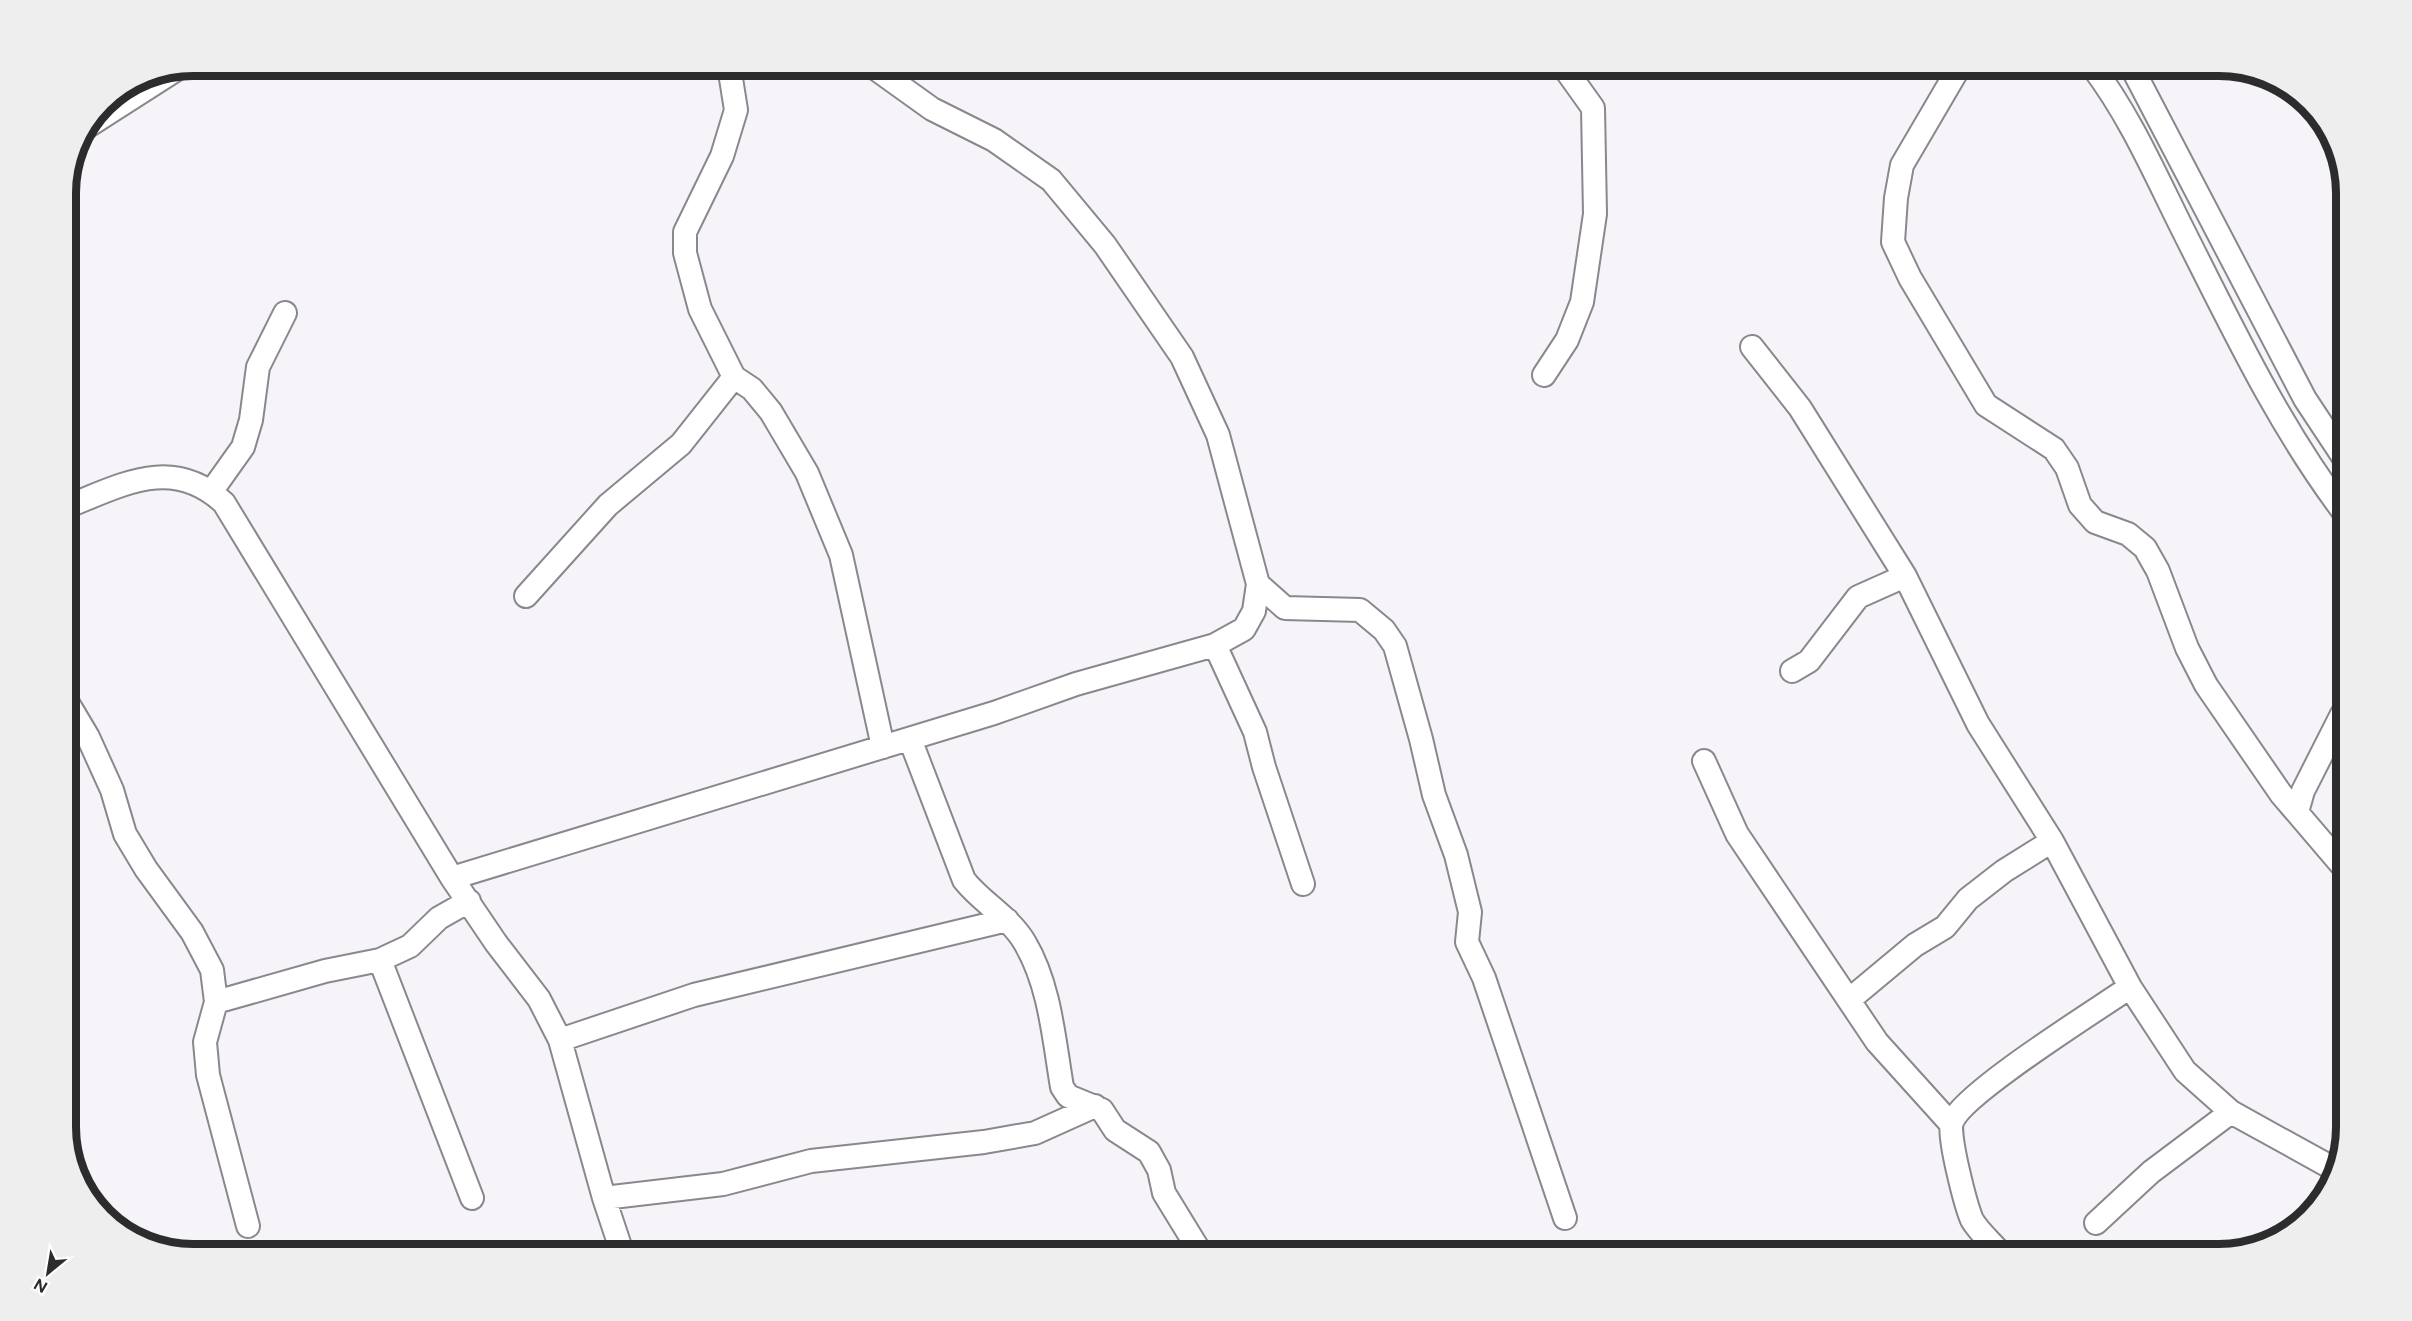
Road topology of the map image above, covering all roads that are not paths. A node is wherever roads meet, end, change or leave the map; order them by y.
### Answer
1 (1570, 76) edge
2 (1954, 76) edge
3 (2099, 76) edge
4 (2136, 76) edge
5 (731, 77) edge
6 (888, 77) edge
7 (154, 83) edge
8 (110, 112) edge
9 (285, 313) dead end
10 (1752, 347) dead end
11 (1544, 375) dead end
12 (734, 377) junction
13 (2335, 445) edge
14 (211, 492) junction
15 (2335, 498) edge
16 (77, 503) edge
17 (1905, 576) junction
18 (1258, 584) junction
19 (526, 596) dead end
20 (1215, 645) junction
21 (1792, 671) dead end
22 (77, 718) edge
23 (2336, 728) edge
24 (910, 739) junction
25 (883, 747) junction
26 (1704, 761) dead end
27 (2297, 812) junction
28 (2052, 842) junction
29 (2336, 858) edge
30 (452, 878) junction
31 (1303, 885) dead end
32 (469, 901) junction
33 (1007, 920) junction
34 (380, 960) junction
35 (2130, 987) junction
36 (1850, 1000) junction
37 (216, 1002) junction
38 (560, 1040) junction
39 (1095, 1106) junction
40 (2231, 1112) junction
41 (1951, 1124) junction
42 (2329, 1166) edge
43 (472, 1198) dead end
44 (604, 1198) junction
45 (1565, 1218) dead end
46 (2096, 1223) dead end
47 (248, 1226) dead end
48 (619, 1244) edge
49 (1195, 1244) edge
50 (1993, 1244) edge

1 - 11 street
2 - 27 street
3 - 15 street
4 - 13 street
5 - 12 street
6 - 18 street
7 - 8 street
9 - 14 street
10 - 17 street
12 - 19 street
12 - 25 street
14 - 16 street
14 - 30 street
17 - 21 street
17 - 28 street
18 - 20 street
18 - 45 street
20 - 24 street
20 - 31 street
22 - 37 street
23 - 27 street
24 - 25 street
24 - 33 street
25 - 30 street
26 - 36 street
27 - 29 street
28 - 35 street
28 - 36 street
30 - 32 street
32 - 34 street
32 - 38 street
33 - 38 street
33 - 39 street
34 - 37 street
34 - 43 street
35 - 40 street
35 - 41 street
36 - 41 street
37 - 47 street
38 - 44 street
39 - 44 street
39 - 49 street
40 - 42 street
40 - 46 street
41 - 50 street
44 - 48 street

